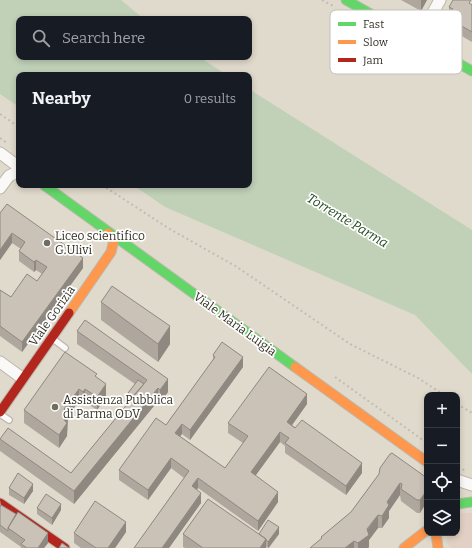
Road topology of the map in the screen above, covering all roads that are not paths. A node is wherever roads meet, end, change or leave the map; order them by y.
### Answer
1 (346, 0) edge
2 (440, 0) edge
3 (363, 10) edge
4 (434, 10) edge
5 (462, 66) edge
6 (472, 71) edge
7 (0, 153) edge
8 (16, 165) edge
9 (16, 172) edge
10 (0, 188) edge
11 (48, 188) edge
12 (108, 233) junction
13 (51, 338) junction
14 (65, 348) dead end
15 (0, 362) edge
16 (22, 378) junction
17 (0, 413) edge
18 (9, 420) dead end
19 (424, 460) edge
20 (460, 481) edge
21 (472, 486) edge
22 (472, 496) edge
23 (0, 502) edge
24 (462, 502) edge
25 (424, 532) edge
26 (436, 536) edge
27 (65, 548) edge
28 (404, 548) edge
29 (438, 548) edge

1 - 3 street
2 - 4 street
5 - 6 street
7 - 8 street
9 - 10 street
11 - 12 street, Viale Maria Luigia
12 - 13 street, Viale Gorizia
12 - 19 street, Viale Maria Luigia
13 - 14 lane
13 - 16 street, Viale Gorizia
15 - 16 street
16 - 17 street, Viale Gorizia
17 - 18 lane
20 - 21 street
22 - 24 street
23 - 27 street
25 - 28 street
26 - 29 street

